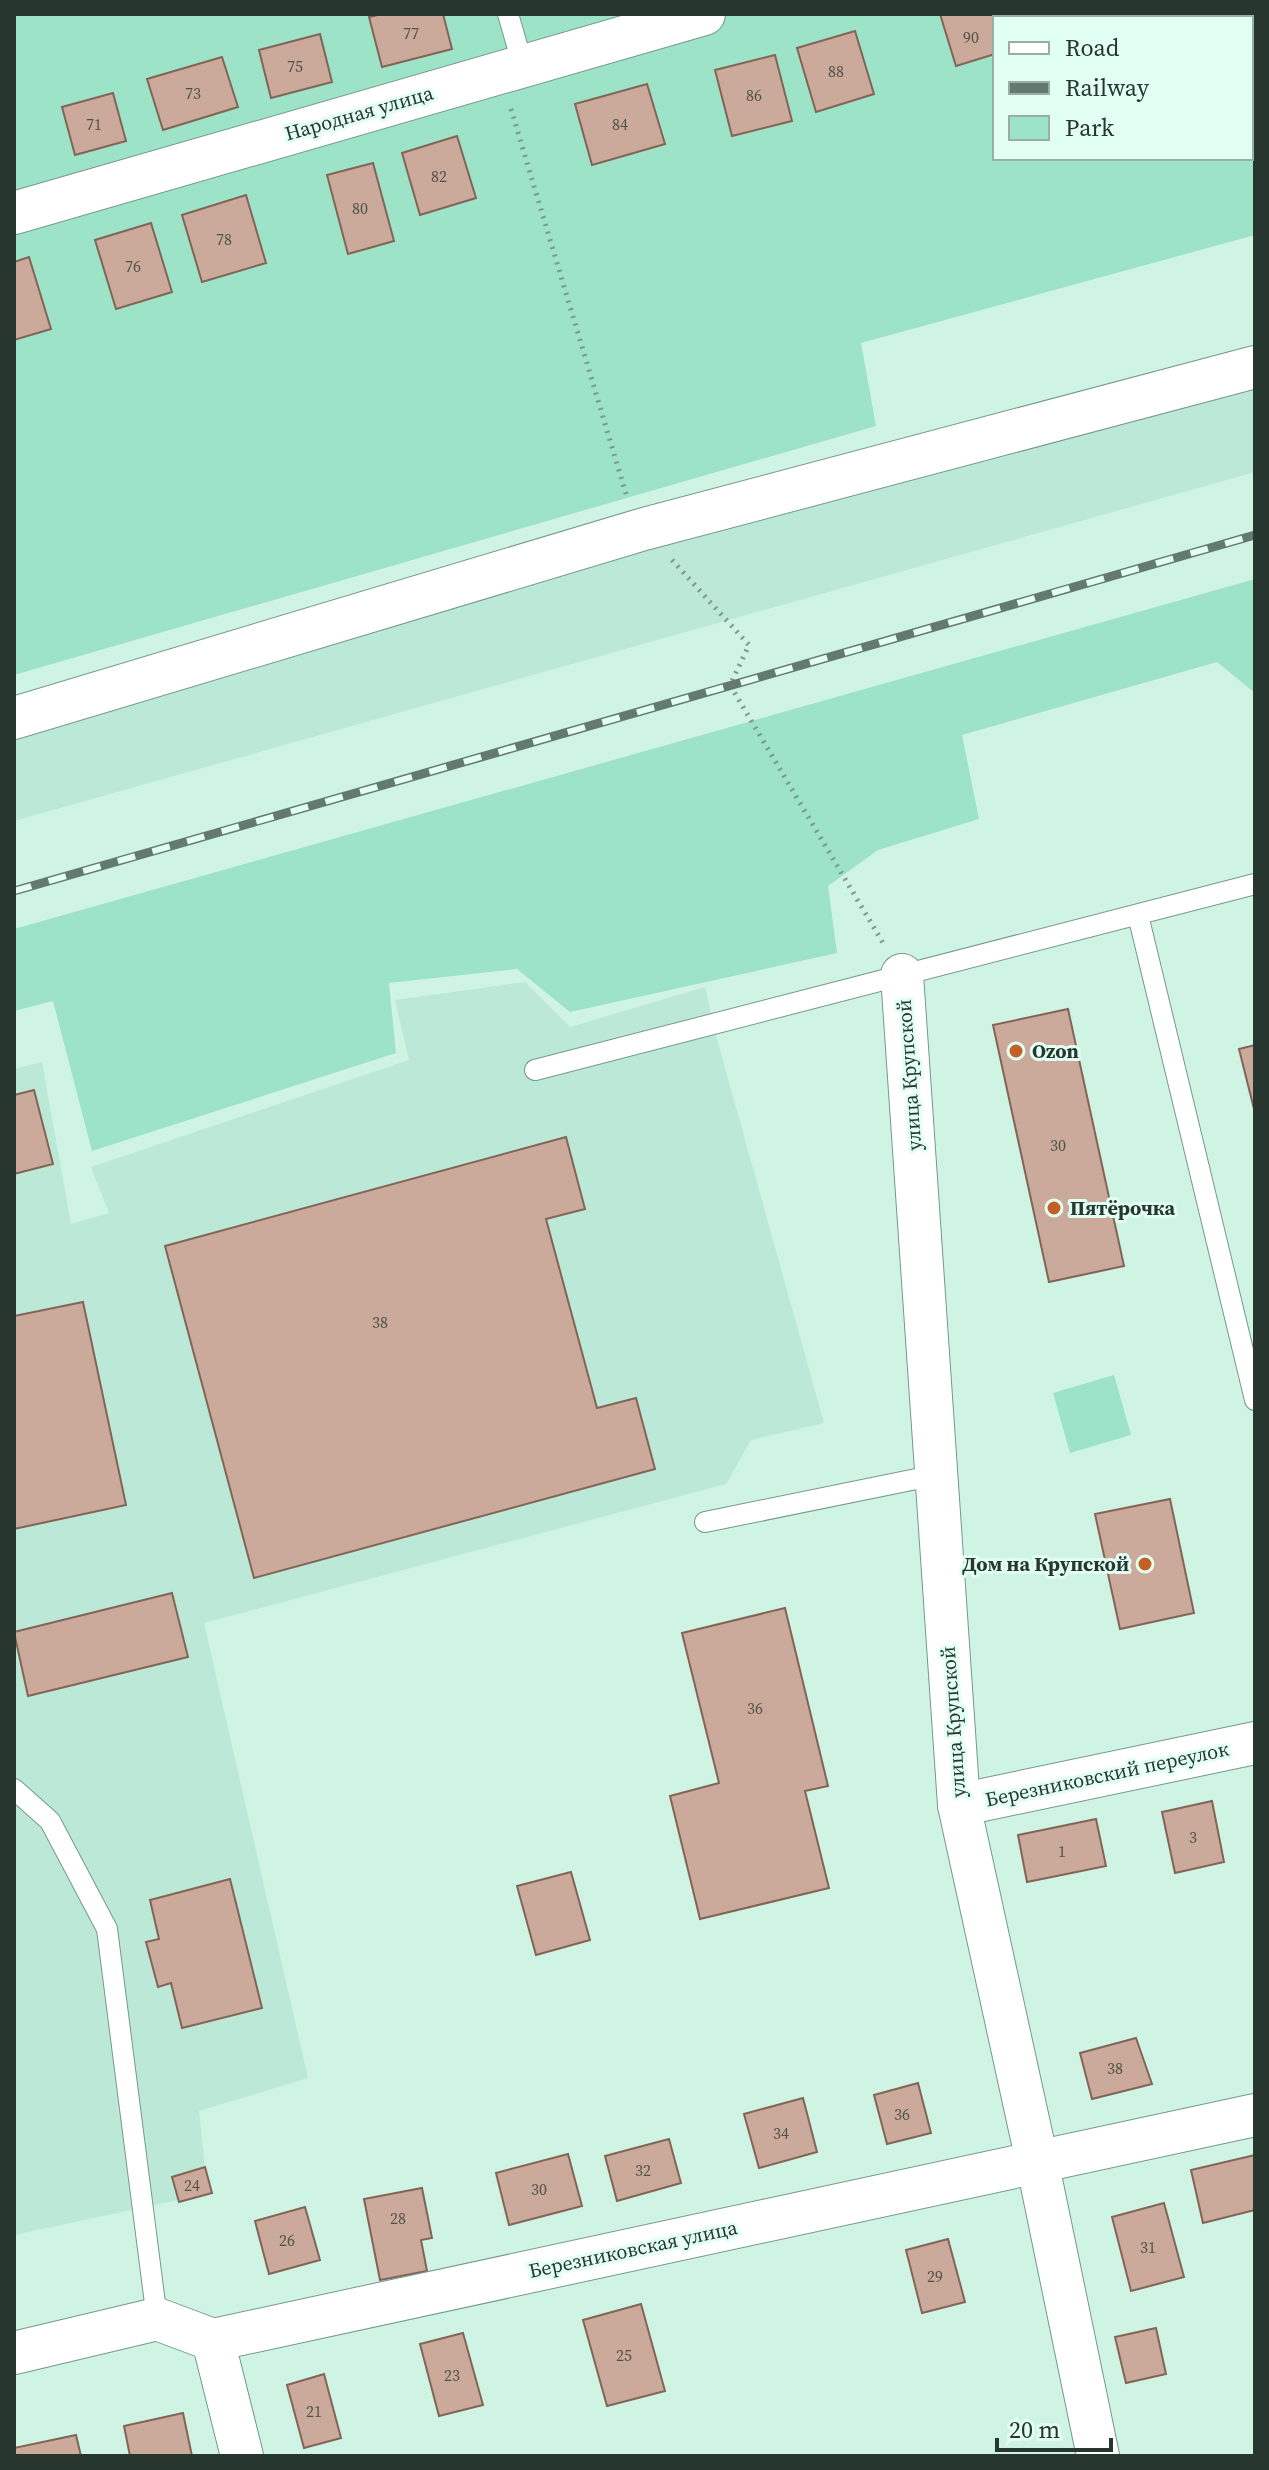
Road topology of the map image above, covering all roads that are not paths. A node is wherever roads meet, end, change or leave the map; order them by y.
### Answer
1 (508, 14) edge
2 (704, 14) edge
3 (511, 70) junction
4 (14, 213) edge
5 (1255, 367) edge
6 (14, 718) edge
7 (1255, 884) edge
8 (1138, 915) junction
9 (902, 975) junction
10 (535, 1070) dead end
11 (1255, 1400) edge
12 (936, 1475) junction
13 (705, 1522) dead end
14 (1255, 1743) edge
15 (14, 1789) edge
16 (959, 1805) junction
17 (1255, 2115) edge
18 (1037, 2161) junction
19 (157, 2319) junction
20 (213, 2340) junction
21 (14, 2353) edge
22 (242, 2456) edge
23 (1098, 2456) edge

1 - 3 lane
2 - 3 street, Народная улица
3 - 4 street, Народная улица
5 - 6 street
7 - 8 lane
8 - 9 lane
8 - 11 lane
9 - 10 lane
9 - 12 street, улица Крупской
12 - 13 lane
12 - 16 street, улица Крупской
14 - 16 street, Березниковский переулок
15 - 19 lane
16 - 18 street, улица Крупской
17 - 18 street, Березниковская улица
18 - 20 street, Березниковская улица
18 - 23 street, улица Крупской
19 - 20 street
19 - 21 street
20 - 22 street

